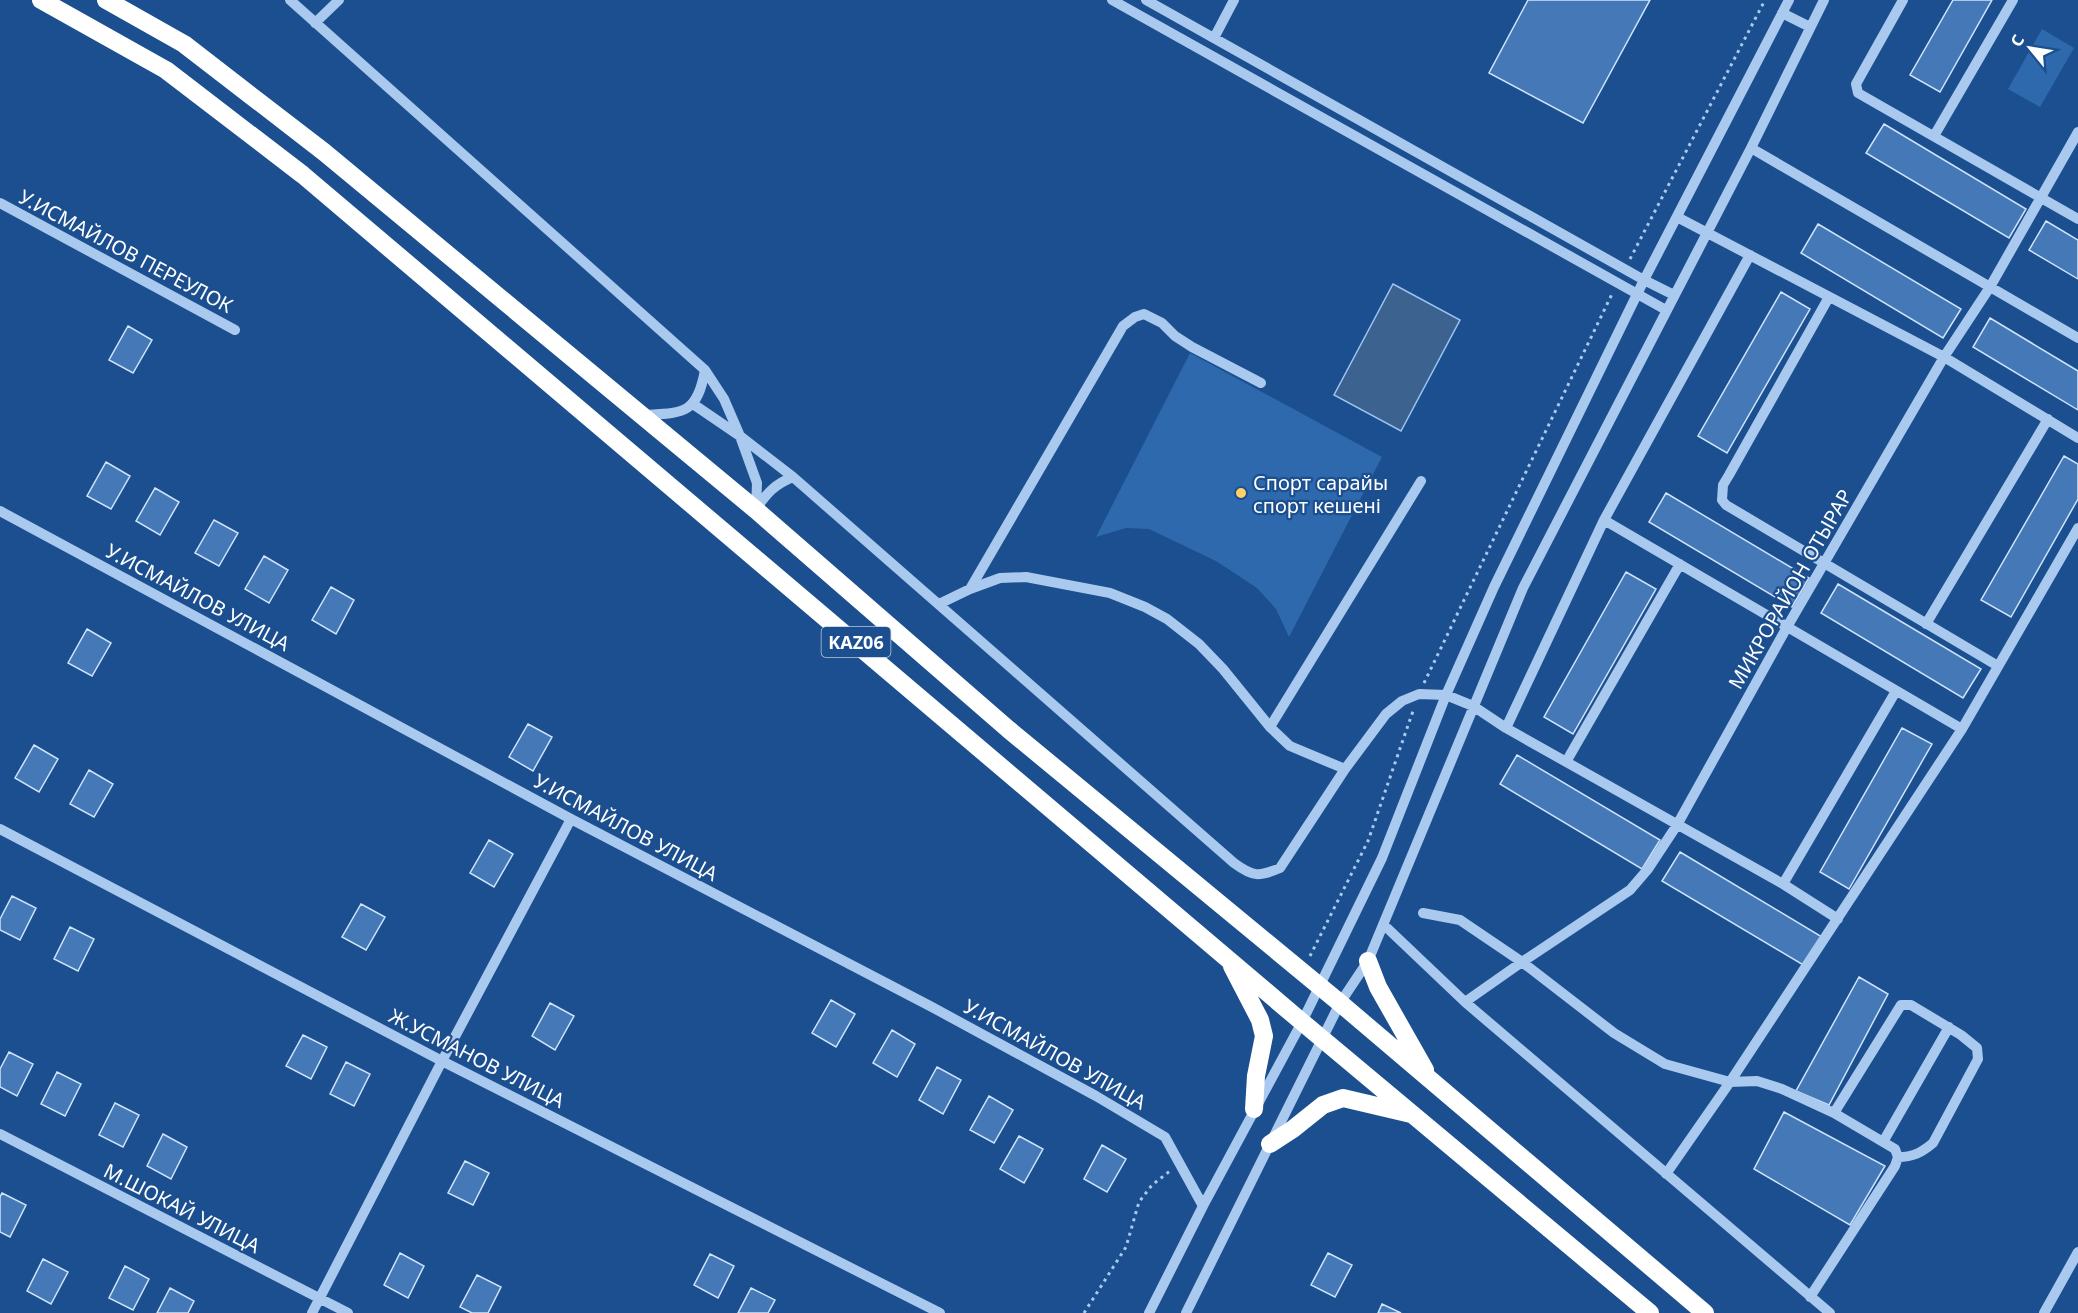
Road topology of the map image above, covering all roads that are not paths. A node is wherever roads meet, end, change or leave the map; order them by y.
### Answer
1 (41, 0) edge
2 (106, 0) edge
3 (290, 0) edge
4 (339, 0) edge
5 (1112, 0) edge
6 (1146, 0) edge
7 (1234, 0) edge
8 (1789, 0) edge
9 (1824, 0) edge
10 (1903, 0) edge
11 (2013, 0) edge
12 (1782, 13) junction
13 (315, 23) junction
14 (1810, 27) junction
15 (1214, 38) junction
16 (2078, 132) edge
17 (1934, 136) junction
18 (1751, 148) junction
19 (2042, 198) junction
20 (0, 203) edge
21 (1677, 217) junction
22 (2078, 219) edge
23 (1706, 232) junction
24 (1750, 255) junction
25 (1644, 280) junction
26 (1990, 287) junction
27 (1638, 294) junction
28 (1674, 295) junction
29 (1829, 297) junction
30 (1666, 310) junction
31 (235, 330) dead end
32 (2078, 338) edge
33 (1944, 357) junction
34 (705, 370) junction
35 (1261, 383) dead end
36 (693, 404) junction
37 (640, 415) junction
38 (2048, 419) junction
39 (740, 436) junction
40 (2078, 438) edge
41 (793, 477) junction
42 (1421, 481) dead end
43 (756, 510) junction
44 (0, 511) edge
45 (1604, 520) junction
46 (2078, 528) edge
47 (1826, 563) junction
48 (1680, 564) junction
49 (970, 588) junction
50 (939, 604) junction
51 (1926, 624) junction
52 (1787, 627) junction
53 (1998, 666) junction
54 (1896, 691) junction
55 (1446, 695) junction
56 (1473, 706) junction
57 (1270, 727) junction
58 (1506, 728) junction
59 (1008, 729) junction
60 (1962, 729) junction
61 (988, 753) junction
62 (1566, 762) junction
63 (1345, 769) junction
64 (571, 819) junction
65 (1677, 825) junction
66 (0, 829) edge
67 (1783, 884) junction
68 (1423, 913) dead end
69 (1838, 919) junction
70 (1384, 925) junction
71 (1227, 956) junction
72 (1368, 961) junction
73 (1522, 962) junction
74 (1319, 986) junction
75 (1465, 1002) junction
76 (1340, 1003) junction
77 (1302, 1022) junction
78 (1949, 1027) junction
79 (1323, 1038) junction
80 (442, 1061) junction
81 (1730, 1082) junction
82 (1434, 1084) junction
83 (1254, 1109) junction
84 (1834, 1113) junction
85 (1416, 1116) junction
86 (0, 1134) edge
87 (1883, 1142) junction
88 (1270, 1144) junction
89 (1898, 1157) junction
90 (1666, 1174) junction
91 (1203, 1206) junction
92 (2078, 1252) edge
93 (1810, 1297) junction
94 (320, 1299) junction
95 (312, 1313) edge
96 (348, 1313) edge
97 (940, 1313) edge
98 (1149, 1313) edge
99 (1185, 1313) edge
100 (1650, 1313) edge
101 (1705, 1313) edge
102 (1830, 1313) edge
103 (2044, 1313) edge

1 - 61 highway, KАZ06
2 - 37 highway, KАZ06
3 - 13 street
4 - 13 street
5 - 27 street
6 - 15 street
7 - 15 street
8 - 12 street
9 - 14 street
10 - 17 street
11 - 17 street
12 - 14 street
12 - 21 street
13 - 34 street
14 - 18 street
15 - 25 street
16 - 19 street, МИКРОРАЙОН ОТЫРАР
17 - 19 street
18 - 23 street
18 - 26 street
19 - 22 street
19 - 26 street, МИКРОРАЙОН ОТЫРАР
20 - 31 street, У.ИСМАЙЛОВ ПЕРЕУЛОК
21 - 23 street
21 - 25 street
23 - 24 street
23 - 28 street
24 - 29 street
24 - 45 street
25 - 27 street
25 - 28 street
26 - 32 street
26 - 33 street, МИКРОРАЙОН ОТЫРАР
27 - 30 street
27 - 55 street
28 - 30 street
29 - 33 street
29 - 47 street
30 - 56 street
33 - 38 street
33 - 47 street, МИКРОРАЙОН ОТЫРАР
34 - 36 street
34 - 39 street
35 - 49 street
36 - 37 street
36 - 39 street
37 - 43 highway, KАZ06
38 - 40 street
38 - 51 street
39 - 41 street
39 - 43 street
41 - 43 street
41 - 50 street
42 - 57 street
43 - 59 highway, KАZ06
44 - 64 street, У.ИСМАЙЛОВ УЛИЦА
45 - 48 street
45 - 58 street
46 - 53 street
47 - 51 street
47 - 52 street, МИКРОРАЙОН ОТЫРАР
48 - 52 street
48 - 62 street
49 - 50 street
49 - 57 street
50 - 63 street
51 - 53 street
52 - 54 street
52 - 65 street, МИКРОРАЙОН ОТЫРАР
53 - 60 street
54 - 60 street
54 - 67 street
55 - 56 street
55 - 63 street
55 - 74 street
56 - 58 street
56 - 70 street
57 - 63 street
58 - 62 street
59 - 61 highway
59 - 74 highway, KАZ06
60 - 69 street
61 - 71 highway, KАZ06
62 - 65 street
64 - 80 street
64 - 91 street, У.ИСМАЙЛОВ УЛИЦА
65 - 67 street
65 - 73 street, МИКРОРАЙОН ОТЫРАР
66 - 80 street, Ж.УСМАНОВ УЛИЦА
67 - 69 street
68 - 73 street
69 - 81 street
70 - 72 street
70 - 75 street
71 - 77 highway, KАZ06
71 - 83 highway
72 - 76 street
72 - 82 highway
73 - 75 street, МИКРОРАЙОН ОТЫРАР
73 - 81 street
74 - 76 highway, KАZ06
74 - 77 street
75 - 90 street
76 - 79 street
76 - 82 highway, KАZ06
77 - 79 highway, KАZ06
77 - 83 street
78 - 84 street
78 - 87 street
78 - 89 street
79 - 85 highway, KАZ06
79 - 88 street
80 - 94 street
80 - 97 street, Ж.УСМАНОВ УЛИЦА
81 - 84 street
81 - 90 street
82 - 101 highway, KАZ06
83 - 91 street
84 - 87 street
85 - 88 highway
85 - 100 highway, KАZ06
86 - 94 street, М.ШОКАЙ УЛИЦА
87 - 89 street
88 - 99 street
89 - 93 street
90 - 93 street
91 - 98 street
92 - 103 street
93 - 102 street
94 - 95 street
94 - 96 street, М.ШОКАЙ УЛИЦА

